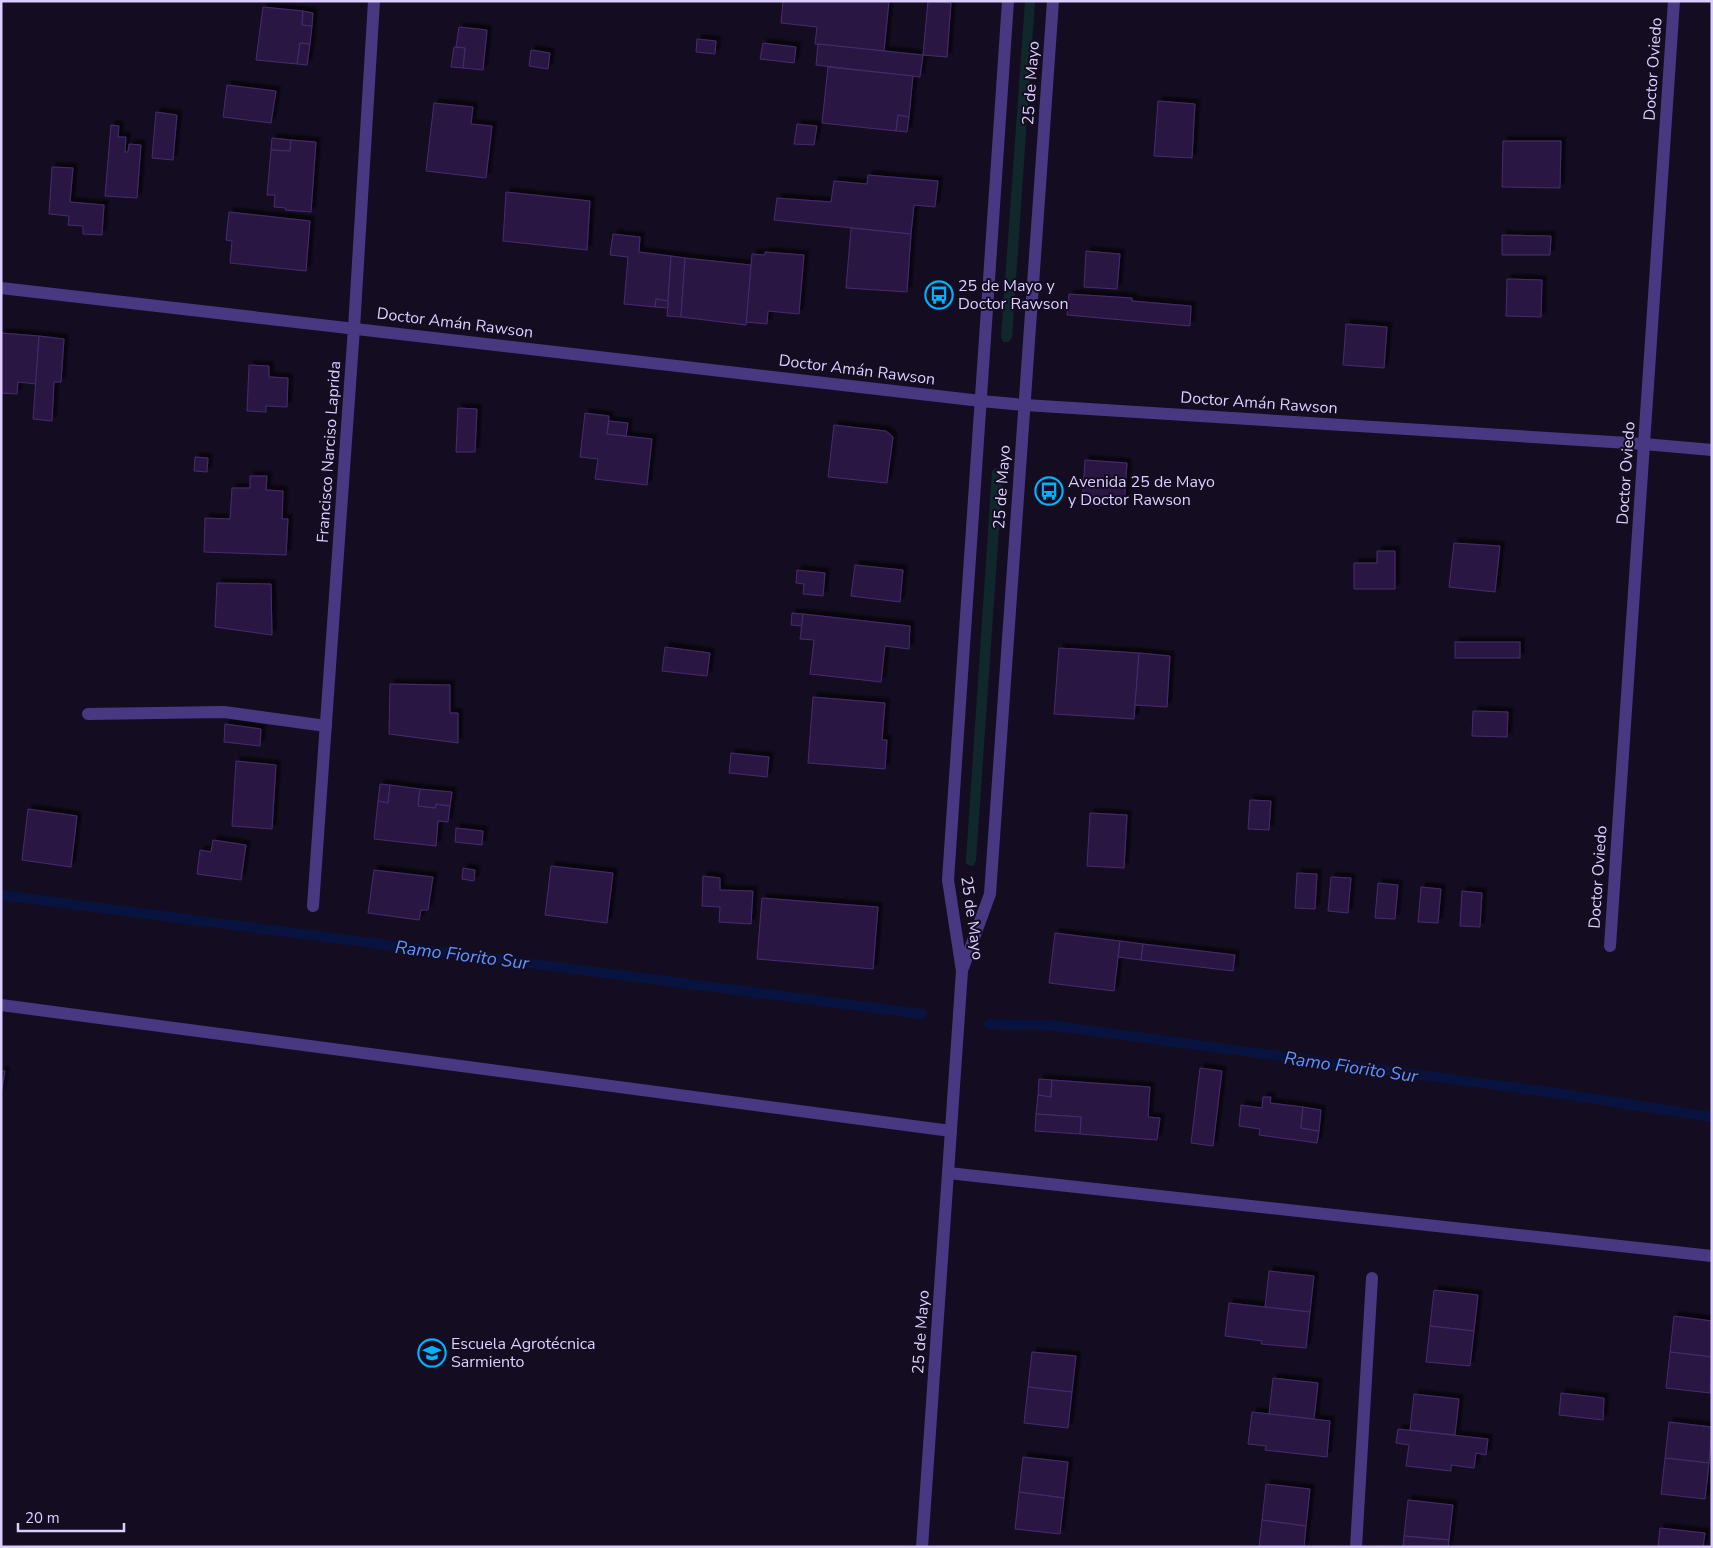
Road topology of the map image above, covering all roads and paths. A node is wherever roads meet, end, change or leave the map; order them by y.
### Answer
1 (374, 1) edge
2 (1008, 1) edge
3 (1053, 1) edge
4 (1674, 1) edge
5 (1, 288) edge
6 (354, 328) junction
7 (981, 400) junction
8 (1024, 405) junction
9 (1644, 444) junction
10 (1712, 450) edge
11 (88, 714) dead end
12 (326, 726) junction
13 (313, 906) dead end
14 (1610, 946) dead end
15 (962, 971) junction
16 (1, 1005) edge
17 (951, 1131) junction
18 (948, 1173) junction
19 (1712, 1256) edge
20 (1372, 1278) dead end
21 (922, 1547) edge
22 (1356, 1547) edge

1 - 6 street, Francisco Narciso Laprida
2 - 7 street, 25 de Mayo
3 - 8 street, 25 de Mayo
4 - 9 street, Doctor Oviedo
5 - 6 street, Doctor Amán Rawson
6 - 7 street, Doctor Amán Rawson
6 - 12 street, Francisco Narciso Laprida
7 - 8 street, Doctor Amán Rawson
7 - 15 street, 25 de Mayo
8 - 9 street, Doctor Amán Rawson
8 - 15 street, 25 de Mayo
9 - 10 street, Doctor Amán Rawson
9 - 14 street, Doctor Oviedo
11 - 12 street
12 - 13 street, Francisco Narciso Laprida
15 - 17 street, 25 de Mayo
16 - 17 street
17 - 18 street, 25 de Mayo
18 - 19 street
18 - 21 street, 25 de Mayo
20 - 22 street

